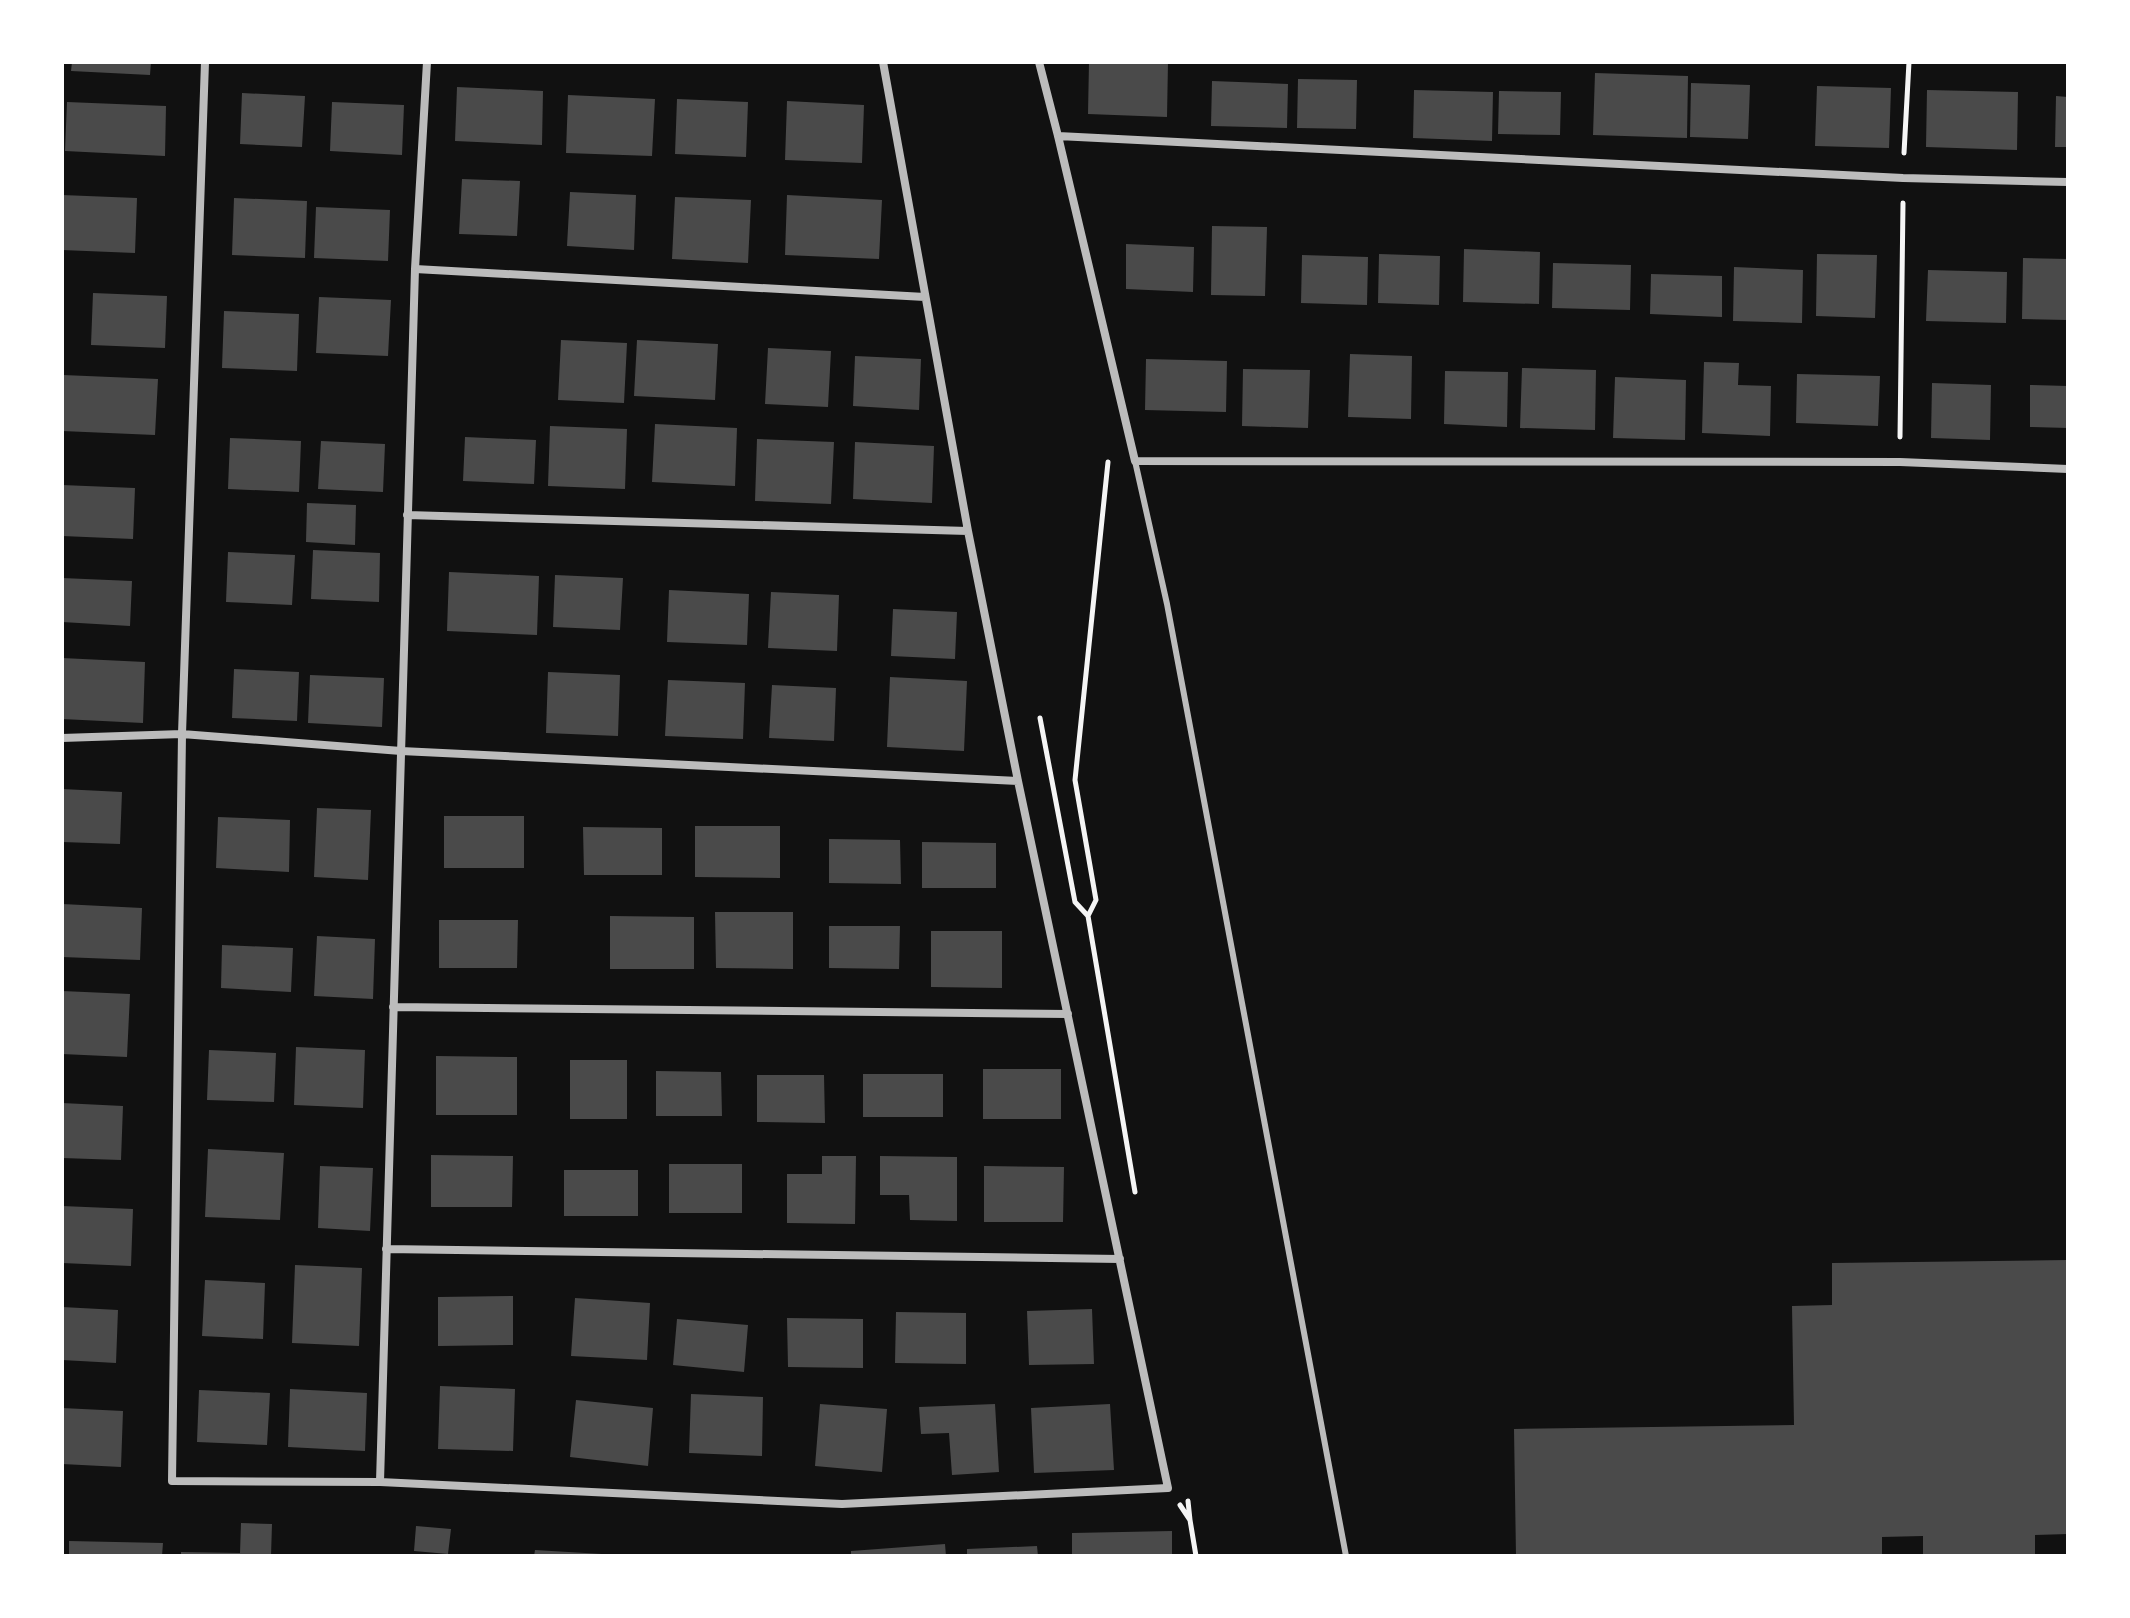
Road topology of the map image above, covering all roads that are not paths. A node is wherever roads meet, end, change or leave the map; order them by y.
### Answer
1 (205, 62) edge
2 (427, 62) edge
3 (883, 62) edge
4 (1039, 62) edge
5 (1058, 136) junction
6 (2068, 182) edge
7 (415, 269) junction
8 (925, 297) junction
9 (1135, 461) junction
10 (2068, 469) edge
11 (407, 515) junction
12 (968, 531) junction
13 (182, 734) junction
14 (62, 738) edge
15 (401, 751) junction
16 (1018, 781) junction
17 (393, 1007) junction
18 (1068, 1014) junction
19 (386, 1249) junction
20 (1120, 1259) junction
21 (380, 1482) junction
22 (1346, 1556) edge

1 - 13 street
2 - 7 street
3 - 8 street
4 - 5 street
5 - 6 street
5 - 9 street
7 - 8 street
7 - 11 street
8 - 12 street
9 - 10 street
9 - 22 lane
11 - 12 street
11 - 15 street
12 - 16 street
13 - 14 street
13 - 15 street
13 - 21 street
15 - 16 street
15 - 17 street
16 - 18 street
17 - 18 street
17 - 19 street
18 - 20 street
19 - 20 street
19 - 21 street
20 - 21 street

